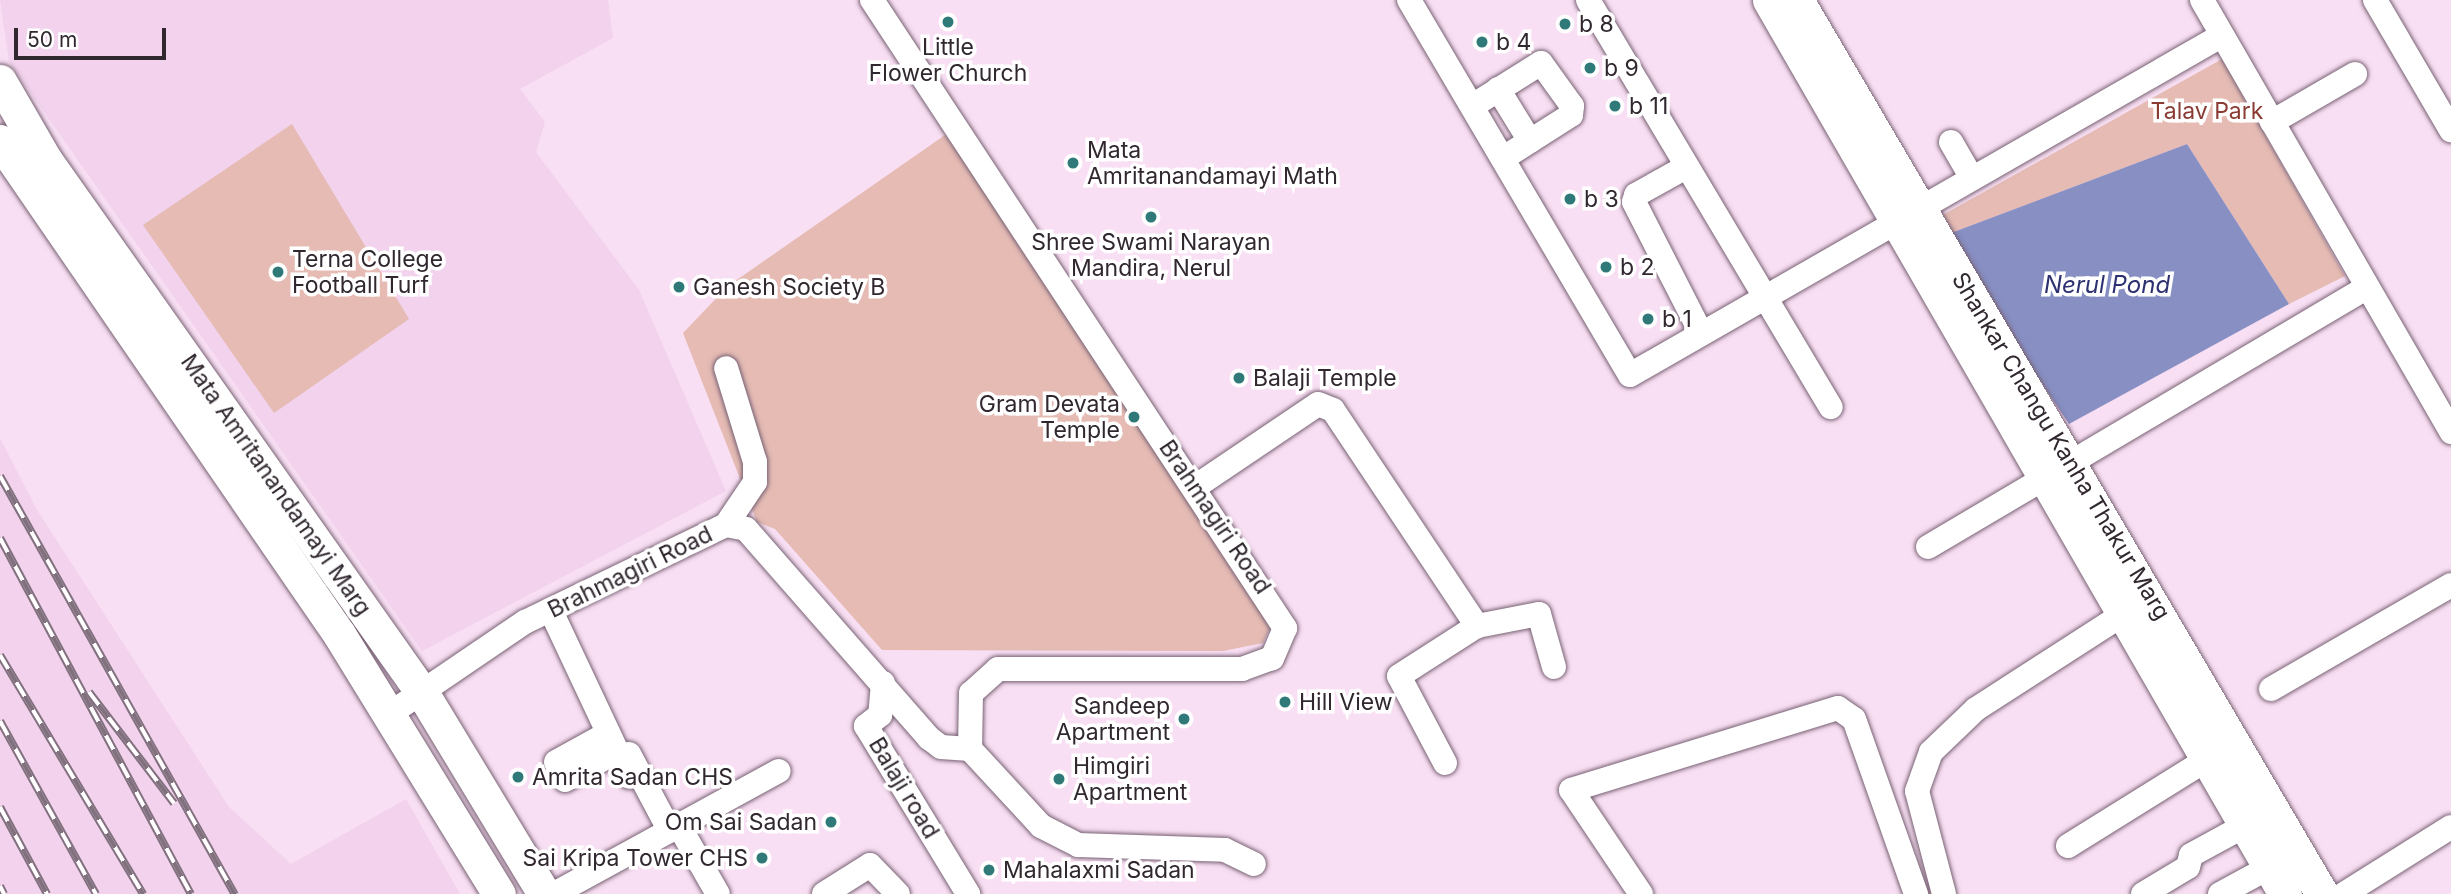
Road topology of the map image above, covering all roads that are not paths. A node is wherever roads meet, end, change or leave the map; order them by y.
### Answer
1 (1409, 0) edge
2 (1588, 0) edge
3 (1769, 0) edge
4 (1797, 0) edge
5 (2202, 0) edge
6 (2375, 0) edge
7 (882, 4) edge
8 (2221, 36) junction
9 (2355, 74) dead end
10 (0, 81) edge
11 (1498, 89) junction
12 (1474, 105) junction
13 (2448, 117) edge
14 (2272, 122) junction
15 (0, 141) edge
16 (1530, 141) junction
17 (1951, 142) dead end
18 (1505, 157) junction
19 (1686, 167) junction
20 (1971, 176) junction
21 (1906, 211) junction
22 (2366, 288) junction
23 (1762, 297) junction
24 (1701, 333) junction
25 (726, 368) dead end
26 (1830, 407) dead end
27 (2451, 432) edge
28 (2059, 469) junction
29 (1195, 487) junction
30 (726, 525) junction
31 (1928, 547) dead end
32 (2451, 585) edge
33 (2139, 605) junction
34 (551, 611) junction
35 (1477, 625) junction
36 (1554, 667) dead end
37 (883, 682) junction
38 (2271, 689) dead end
39 (423, 694) junction
40 (598, 695) dead end
41 (388, 715) junction
42 (611, 743) junction
43 (970, 749) junction
44 (2208, 759) junction
45 (1445, 763) dead end
46 (561, 771) dead end
47 (779, 771) dead end
48 (629, 777) dead end
49 (2246, 825) junction
50 (2451, 827) edge
51 (675, 828) junction
52 (2068, 846) dead end
53 (1254, 864) dead end
54 (2277, 881) edge
55 (499, 894) edge
56 (544, 894) edge
57 (554, 894) edge
58 (718, 894) edge
59 (824, 894) edge
60 (898, 894) edge
61 (968, 894) edge
62 (1641, 894) edge
63 (1916, 894) edge
64 (1944, 894) edge
65 (2143, 894) edge
66 (2220, 894) edge
67 (2322, 894) edge
68 (2344, 894) edge

1 - 12 street
2 - 19 street
3 - 21 main road, Shankar Changu Kanha Thakur Marg
4 - 21 main road, Shankar Changu Kanha Thakur Marg
5 - 8 street
6 - 13 street
7 - 29 street, Brahmagiri Road
8 - 14 street
8 - 20 street
9 - 14 street
10 - 39 main road, Mata Amritanandamayi Marg
11 - 12 street
11 - 16 street
11 - 16 street
12 - 18 street
14 - 22 street
15 - 41 main road, Mata Amritanandamayi Marg
16 - 18 street
17 - 20 street
18 - 24 street
19 - 23 street
19 - 24 street
20 - 21 street
21 - 23 street
21 - 28 main road, Shankar Changu Kanha Thakur Marg
22 - 27 street
22 - 28 street
23 - 24 street
23 - 26 street
25 - 30 street
28 - 31 street
28 - 33 main road, Shankar Changu Kanha Thakur Marg
29 - 35 street
29 - 43 street, Brahmagiri Road
30 - 34 street, Brahmagiri Road
30 - 37 street, Brahmagiri Road
32 - 38 street
33 - 44 main road, Shankar Changu Kanha Thakur Marg
33 - 64 street
33 - 67 main road, Shankar Changu Kanha Thakur Marg
34 - 39 street, Brahmagiri Road
34 - 42 street
35 - 36 street
35 - 45 street
37 - 43 street, Brahmagiri Road
37 - 61 street, Balaji road
39 - 41 street, Brahmagiri Road
39 - 56 main road, Mata Amritanandamayi Marg
40 - 51 street
41 - 55 main road, Mata Amritanandamayi Marg
42 - 46 street
42 - 48 street
43 - 53 street
44 - 49 main road, Shankar Changu Kanha Thakur Marg
44 - 52 street
47 - 51 street
49 - 54 main road, Shankar Changu Kanha Thakur Marg
49 - 65 street
50 - 68 street
51 - 57 street
51 - 58 street
54 - 66 street
59 - 60 street
62 - 63 street

